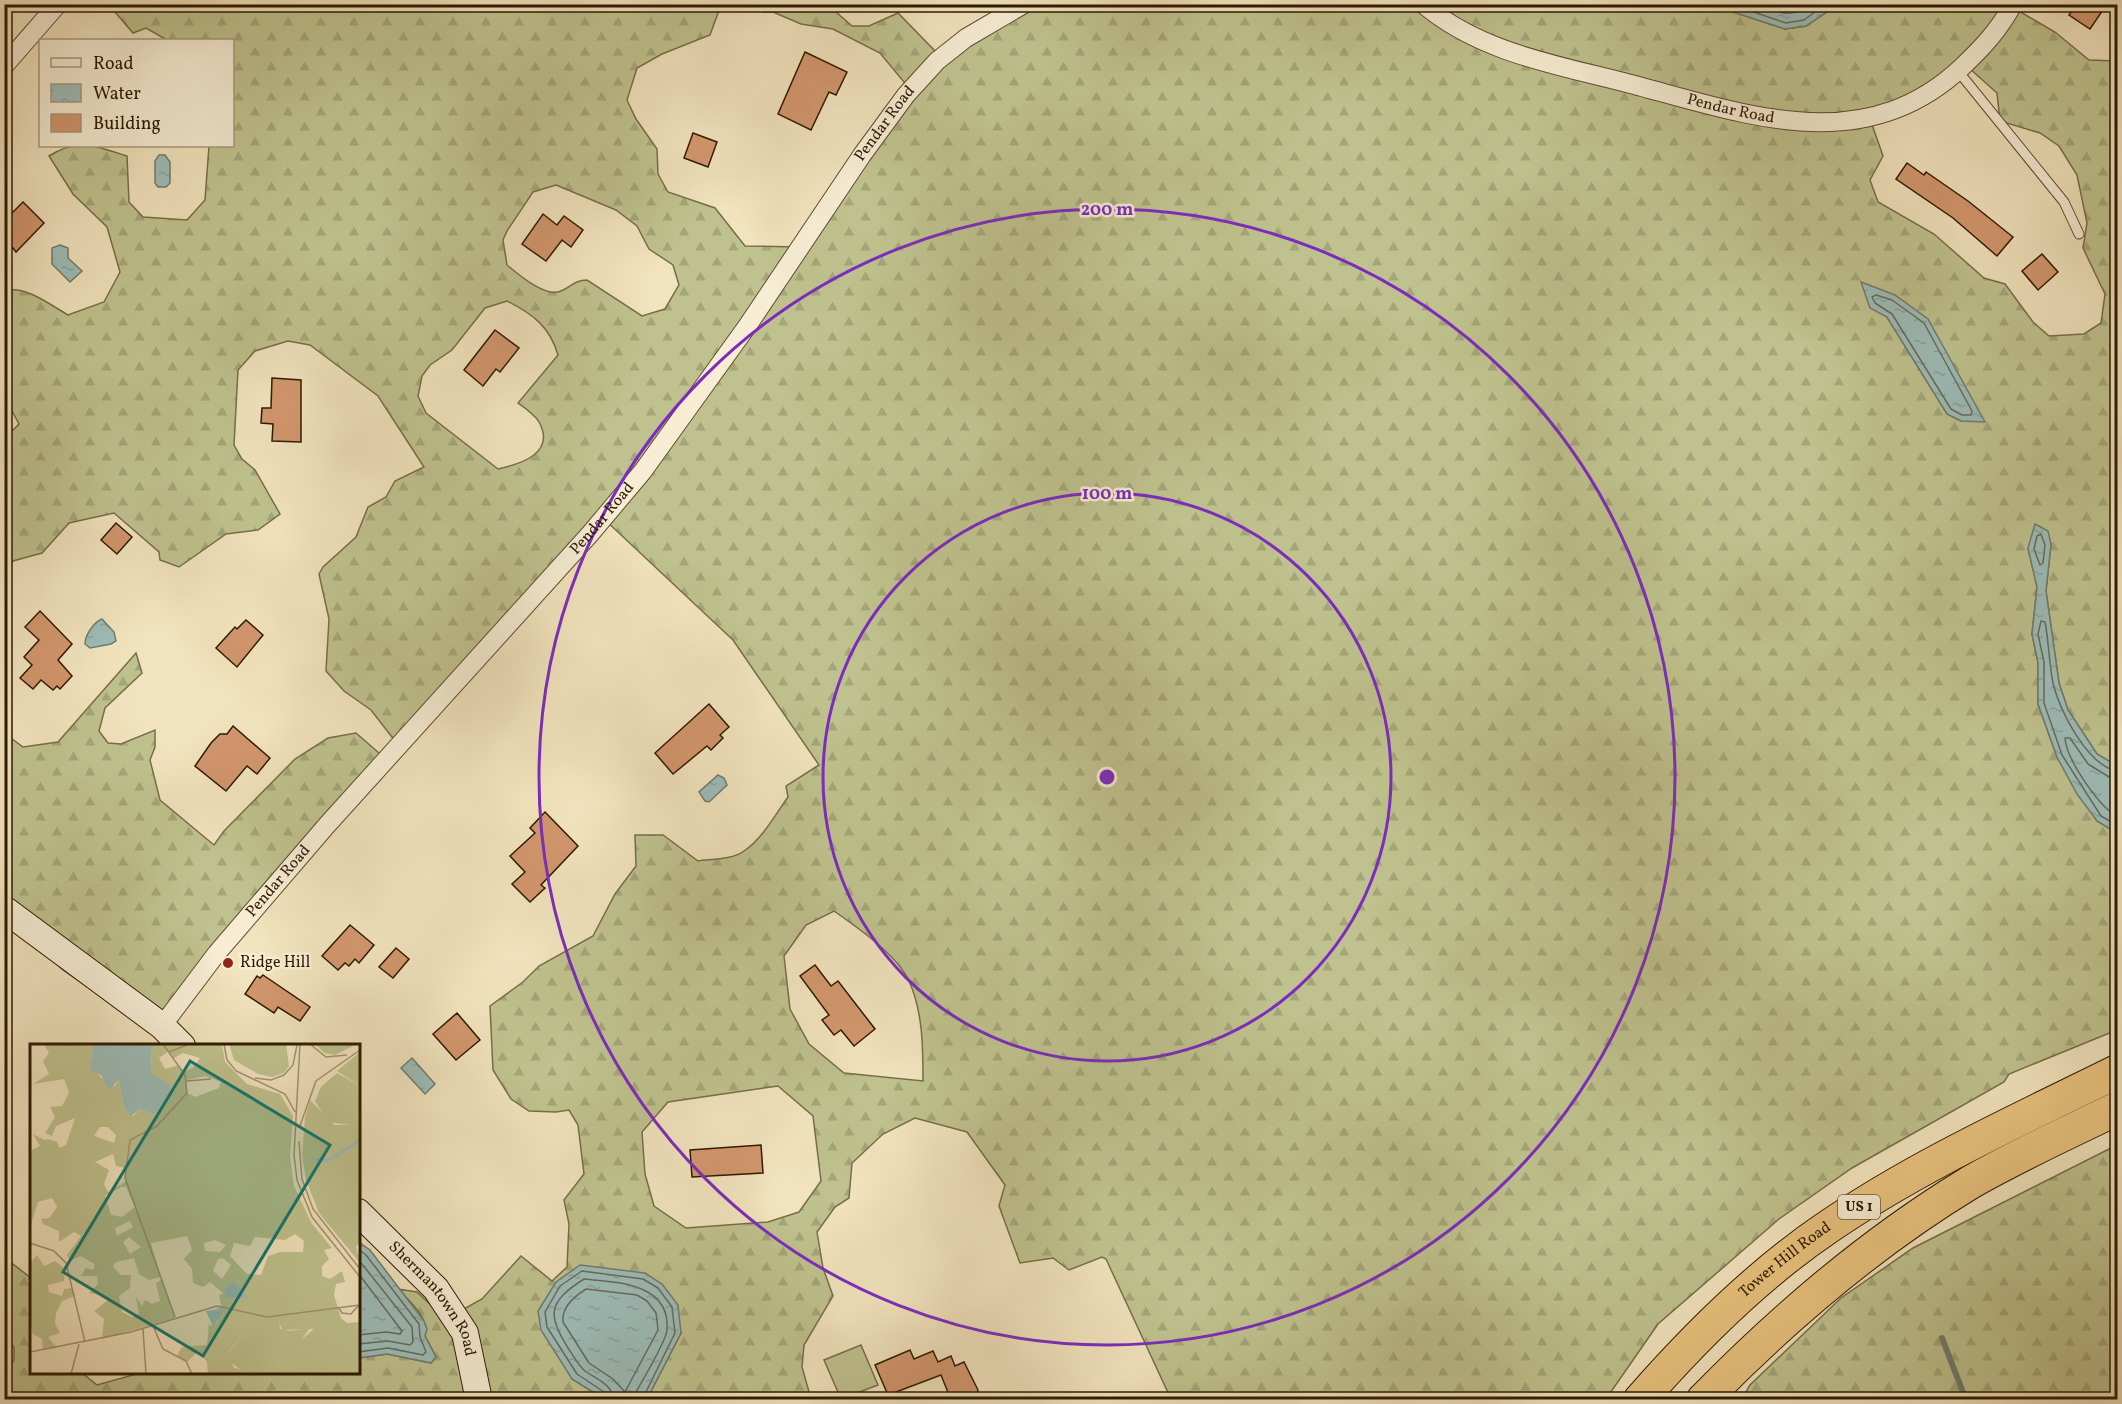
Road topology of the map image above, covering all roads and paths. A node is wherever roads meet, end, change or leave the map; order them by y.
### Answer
1 (58, 4) edge
2 (1024, 4) edge
3 (1423, 4) edge
4 (2013, 4) edge
5 (4, 66) edge
6 (1958, 71) junction
7 (2079, 234) dead end
8 (4, 909) edge
9 (162, 1026) junction
10 (180, 1044) edge
11 (2118, 1071) edge
12 (2118, 1108) edge
13 (360, 1214) edge
14 (479, 1400) edge
15 (1640, 1400) edge
16 (1703, 1400) edge

1 - 5 street
2 - 9 street, Pendar Road
3 - 6 street, Pendar Road
4 - 6 street, Pendar Road
6 - 7 lane
8 - 9 street
9 - 10 street
11 - 15 highway, Tower Hill Road / US 1
12 - 16 highway, US 1
13 - 14 street, Shermantown Road

